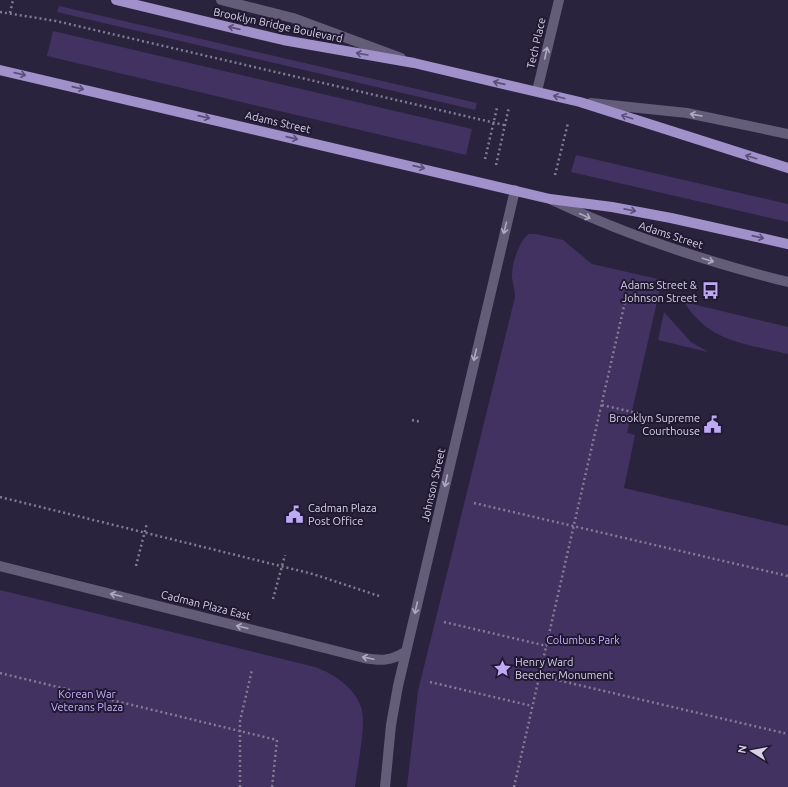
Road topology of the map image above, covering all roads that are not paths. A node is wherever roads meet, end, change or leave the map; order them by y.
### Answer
1 (116, 0) edge
2 (221, 0) edge
3 (559, 0) edge
4 (414, 63) junction
5 (0, 70) edge
6 (537, 92) junction
7 (580, 102) junction
8 (788, 134) edge
9 (788, 168) edge
10 (515, 190) junction
11 (550, 200) junction
12 (788, 244) edge
13 (788, 282) edge
14 (0, 566) edge
15 (405, 652) junction
16 (385, 787) edge

4 -> 1 main road, Brooklyn Bridge Boulevard
2 - 4 street
6 -> 3 street, Tech Place
6 -> 4 main road
5 -> 10 main road, Adams Street
7 -> 6 main road
8 -> 7 street
9 -> 7 main road
10 - 11 main road, Adams Street
10 -> 15 street, Johnson Street
11 -> 12 main road, Adams Street
11 -> 13 street, Adams Street
15 -> 14 street, Cadman Plaza East
15 - 16 street, Johnson Street

